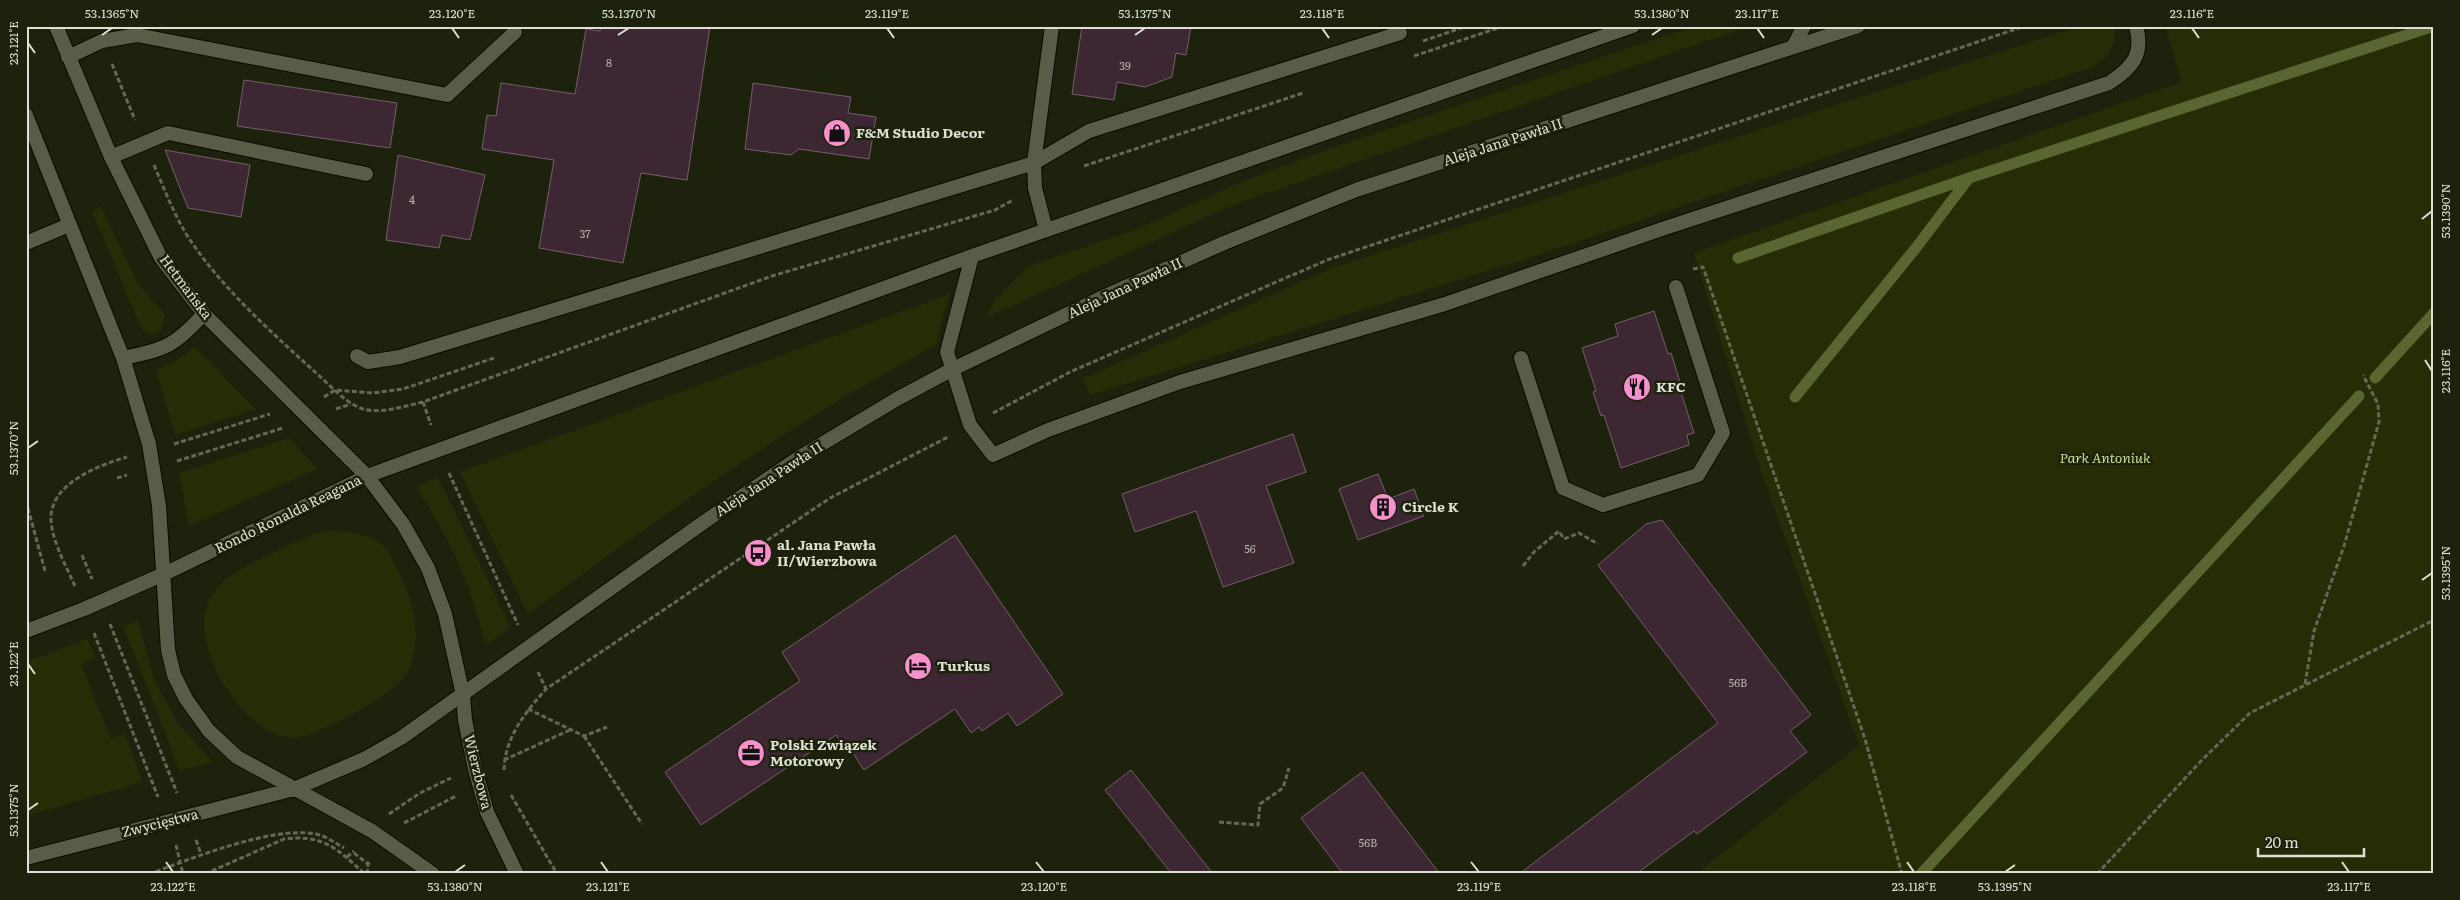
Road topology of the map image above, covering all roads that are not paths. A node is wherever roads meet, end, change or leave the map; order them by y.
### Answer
1 (56, 26) edge
2 (1052, 26) edge
3 (1633, 26) edge
4 (1804, 26) edge
5 (1858, 26) edge
6 (2136, 26) edge
7 (515, 32) dead end
8 (1400, 33) dead end
9 (1793, 47) junction
10 (68, 57) junction
11 (26, 114) edge
12 (111, 157) junction
13 (1034, 163) junction
14 (366, 174) dead end
15 (68, 225) junction
16 (1046, 230) junction
17 (26, 243) edge
18 (972, 256) junction
19 (1676, 287) dead end
20 (204, 314) junction
21 (357, 356) dead end
22 (123, 358) junction
23 (1521, 358) dead end
24 (952, 370) junction
25 (367, 476) junction
26 (164, 574) junction
27 (26, 631) edge
28 (463, 694) junction
29 (294, 789) junction
30 (26, 858) edge
31 (433, 874) edge
32 (517, 874) edge

1 - 10 main road, Hetmańska
2 - 13 main road
3 - 16 main road
4 - 9 main road
5 - 9 main road, Aleja Jana Pawła II
6 - 24 main road
7 - 10 main road
8 - 13 main road
9 - 24 main road, Aleja Jana Pawła II
10 - 12 main road, Hetmańska
11 - 15 main road
12 - 14 main road
12 - 20 main road, Hetmańska
13 - 16 main road
13 - 21 main road
15 - 17 main road
15 - 22 main road
16 - 18 main road
18 - 24 main road
18 - 25 main road
19 - 23 main road
20 - 22 main road
20 - 25 main road, Hetmańska
22 - 26 main road
24 - 28 main road, Aleja Jana Pawła II
25 - 26 main road, Rondo Ronalda Reagana
25 - 28 main road, Rondo Ronalda Reagana
26 - 27 main road
26 - 29 main road
28 - 29 main road
28 - 32 main road, Wierzbowa
29 - 30 main road, Zwycięstwa
29 - 31 main road

